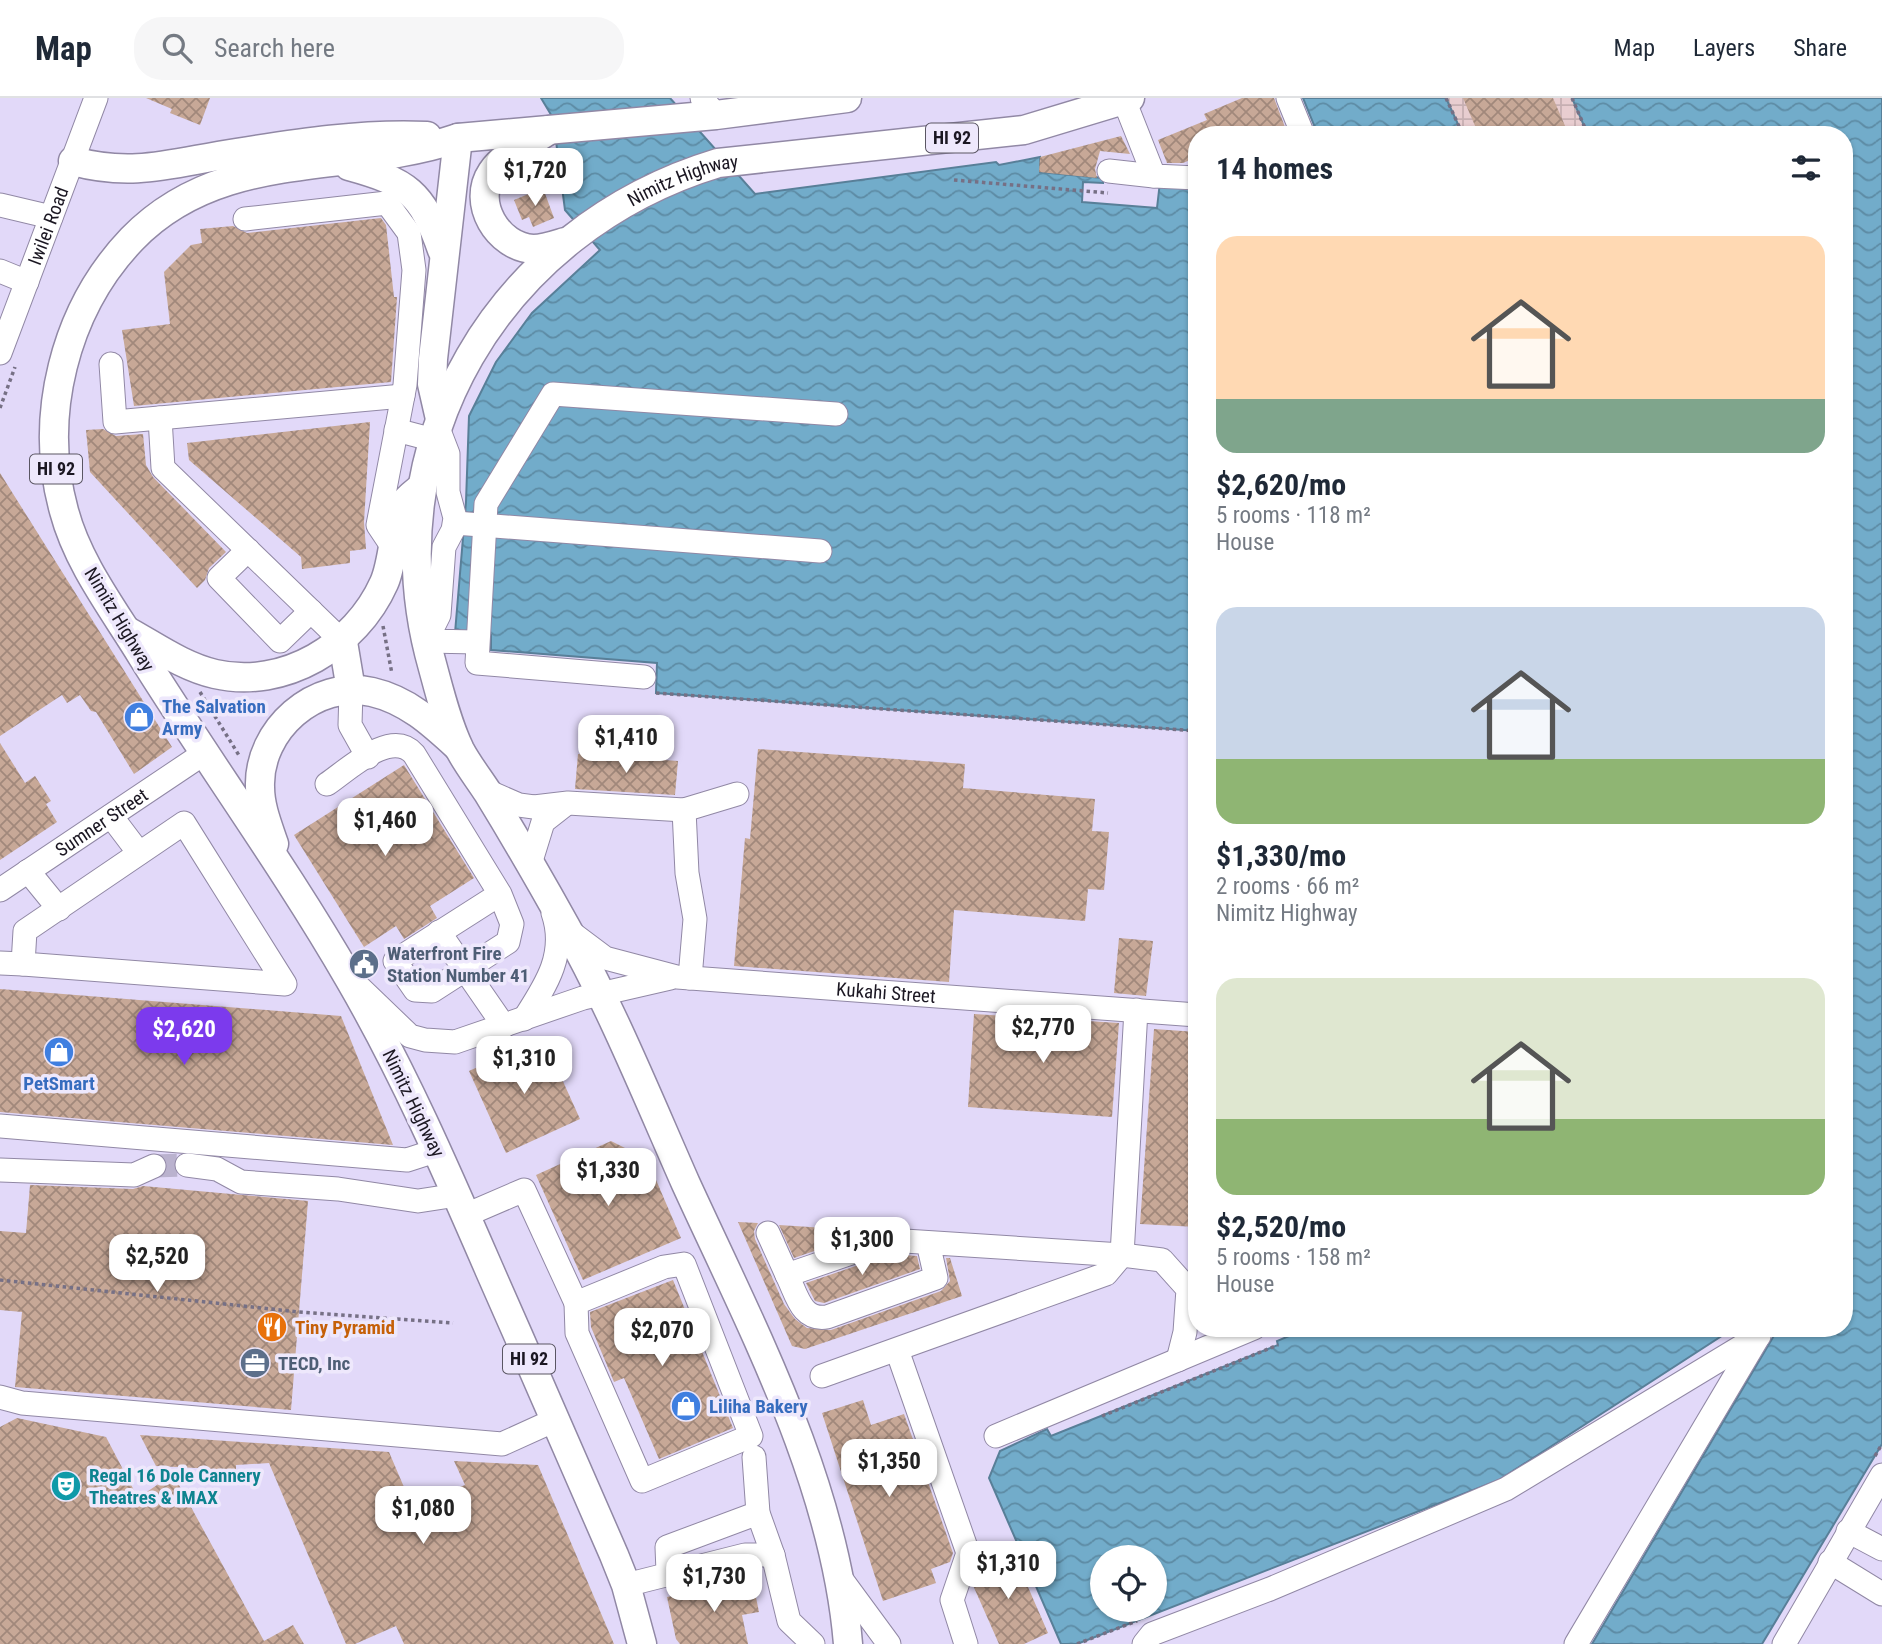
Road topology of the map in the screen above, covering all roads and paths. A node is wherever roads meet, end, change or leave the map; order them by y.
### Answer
1 (96, 98) edge
2 (847, 98) edge
3 (1288, 98) edge
4 (1446, 98) edge
5 (1572, 98) edge
6 (1127, 99) edge
7 (707, 109) edge
8 (1299, 126) edge
9 (1459, 126) edge
10 (1584, 126) edge
11 (551, 128) junction
12 (458, 138) junction
13 (73, 161) junction
14 (331, 161) junction
15 (1154, 176) junction
16 (1188, 178) edge
17 (954, 180) dead end
18 (1112, 182) joint
19 (0, 205) edge
20 (51, 217) junction
21 (245, 219) dead end
22 (573, 236) junction
23 (443, 264) junction
24 (414, 270) junction
25 (0, 271) edge
26 (27, 282) junction
27 (420, 357) junction
28 (8, 359) edge
29 (111, 364) dead end
30 (403, 396) junction
31 (0, 408) edge
32 (836, 414) dead end
33 (160, 418) junction
34 (437, 429) junction
35 (396, 430) junction
36 (424, 484) junction
37 (455, 523) junction
38 (483, 525) junction
39 (394, 549) junction
40 (248, 550) junction
41 (820, 551) dead end
42 (311, 611) junction
43 (382, 621) dead end
44 (127, 631) junction
45 (426, 640) junction
46 (343, 642) junction
47 (477, 642) junction
48 (392, 676) dead end
49 (193, 681) dead end
50 (650, 685) joint
51 (351, 690) junction
52 (1188, 730) edge
53 (459, 748) junction
54 (203, 754) junction
55 (368, 757) junction
56 (244, 764) dead end
57 (327, 784) dead end
58 (487, 791) junction
59 (737, 794) dead end
60 (568, 803) junction
61 (684, 810) junction
62 (111, 816) junction
63 (139, 853) junction
64 (530, 864) junction
65 (28, 871) junction
66 (284, 875) junction
67 (0, 890) edge
68 (546, 893) junction
69 (500, 894) junction
70 (59, 909) junction
71 (568, 930) junction
72 (439, 932) junction
73 (0, 963) edge
74 (23, 964) junction
75 (467, 971) junction
76 (348, 977) junction
77 (683, 977) junction
78 (601, 995) junction
79 (1136, 1010) junction
80 (1188, 1014) edge
81 (514, 1023) junction
82 (0, 1126) edge
83 (438, 1150) junction
84 (187, 1165) tunnel mouth
85 (154, 1166) tunnel mouth
86 (0, 1170) edge
87 (461, 1205) junction
88 (768, 1233) dead end
89 (928, 1243) junction
90 (719, 1255) junction
91 (1122, 1255) junction
92 (684, 1264) junction
93 (787, 1275) junction
94 (0, 1280) edge
95 (576, 1303) junction
96 (453, 1323) dead end
97 (1233, 1337) edge
98 (1757, 1337) edge
99 (1758, 1337) edge
100 (1278, 1345) dead end
101 (897, 1350) junction
102 (1178, 1360) junction
103 (822, 1376) dead end
104 (0, 1397) edge
105 (1101, 1416) dead end
106 (555, 1420) junction
107 (996, 1436) dead end
108 (754, 1457) dead end
109 (1879, 1485) edge
110 (758, 1513) junction
111 (1848, 1531) junction
112 (1882, 1549) edge
113 (773, 1555) junction
114 (1830, 1562) junction
115 (668, 1572) junction
116 (838, 1575) junction
117 (626, 1585) junction
118 (1882, 1594) edge
119 (642, 1644) edge
120 (813, 1644) edge
121 (848, 1644) edge
122 (889, 1644) edge
123 (966, 1644) edge
124 (1144, 1644) edge
125 (1576, 1644) edge
126 (1784, 1644) edge

1 - 13 street, Iwilei Road
2 - 7 main road, Nimitz Highway / HI 92
3 - 8 street
4 - 9 path
5 - 10 path
6 - 15 street
6 - 22 main road, Nimitz Highway / HI 92
7 - 11 main road, Nimitz Highway / HI 92
11 - 12 main road, Nimitz Highway / HI 92
11 - 22 main road
12 - 13 main road
12 - 14 main road, Nimitz Highway / HI 92
12 - 23 main road
13 - 20 street, Iwilei Road
14 - 23 main road
14 - 44 main road, Nimitz Highway / HI 92
15 - 16 street
15 - 18 street
17 - 18 path
19 - 20 street
20 - 26 street, Iwilei Road
21 - 24 street
22 - 34 main road, Nimitz Highway / HI 92
23 - 24 street
23 - 27 main road
24 - 27 street
25 - 26 street
26 - 28 street, Iwilei Road
27 - 30 street
27 - 34 main road
28 - 31 path
29 - 33 street
30 - 33 street
30 - 35 street
32 - 38 street
33 - 40 street
34 - 35 street
34 - 36 main road, Nimitz Highway / HI 92
34 - 37 street
35 - 39 street
36 - 39 main road
36 - 45 main road, Nimitz Highway / HI 92
37 - 38 street
37 - 45 street
38 - 41 street
38 - 47 street
39 - 46 main road
40 - 42 street
40 - 42 street
42 - 46 street
43 - 48 path
44 - 46 main road
44 - 54 main road, Nimitz Highway / HI 92
45 - 47 street
45 - 53 main road, Nimitz Highway / HI 92
46 - 51 main road
47 - 50 street
49 - 56 path
50 - 52 path
51 - 53 main road
51 - 55 street
51 - 66 main road
53 - 58 main road, Nimitz Highway / HI 92
54 - 62 street, Sumner Street
54 - 66 main road, Nimitz Highway / HI 92
55 - 57 street
55 - 69 street
58 - 60 street
58 - 64 main road, Nimitz Highway / HI 92
59 - 61 street
60 - 61 street
60 - 64 street
61 - 77 street
62 - 63 street
62 - 65 street, Sumner Street
63 - 70 street
63 - 74 street
64 - 68 main road, Nimitz Highway / HI 92
65 - 67 street, Sumner Street
65 - 70 street
66 - 76 main road, Nimitz Highway / HI 92
68 - 71 main road, Nimitz Highway / HI 92
68 - 81 street
69 - 72 street
69 - 75 street
70 - 74 street
71 - 77 street, Kukahi Street
71 - 78 main road, Nimitz Highway / HI 92
72 - 75 street
72 - 75 street
73 - 74 street
75 - 81 street
76 - 81 street, Kukahi Street
76 - 83 main road, Nimitz Highway / HI 92
77 - 78 street, Kukahi Street
77 - 79 street, Kukahi Street
78 - 81 street, Kukahi Street
78 - 90 main road, Nimitz Highway / HI 92
79 - 80 street, Kukahi Street
79 - 91 street
82 - 83 street
83 - 87 main road, Nimitz Highway / HI 92
84 - 87 street
85 - 86 street
87 - 95 street
87 - 106 main road, Nimitz Highway / HI 92
88 - 93 street
89 - 91 street
89 - 93 street
89 - 93 street
90 - 92 street
90 - 116 main road, Nimitz Highway / HI 92
91 - 101 street
91 - 102 street
92 - 95 street
92 - 95 street
94 - 96 path
97 - 102 street
98 - 124 street
99 - 125 street
100 - 105 path
101 - 103 street
101 - 123 street
102 - 107 street
104 - 106 street
106 - 117 main road, Nimitz Highway / HI 92
108 - 110 street
109 - 111 street
110 - 113 street
110 - 115 street
111 - 112 street
111 - 114 street
113 - 115 street
113 - 120 street
114 - 118 street
114 - 126 street
115 - 117 street
116 - 121 main road, Nimitz Highway / HI 92
116 - 122 street
117 - 119 main road, Nimitz Highway / HI 92

